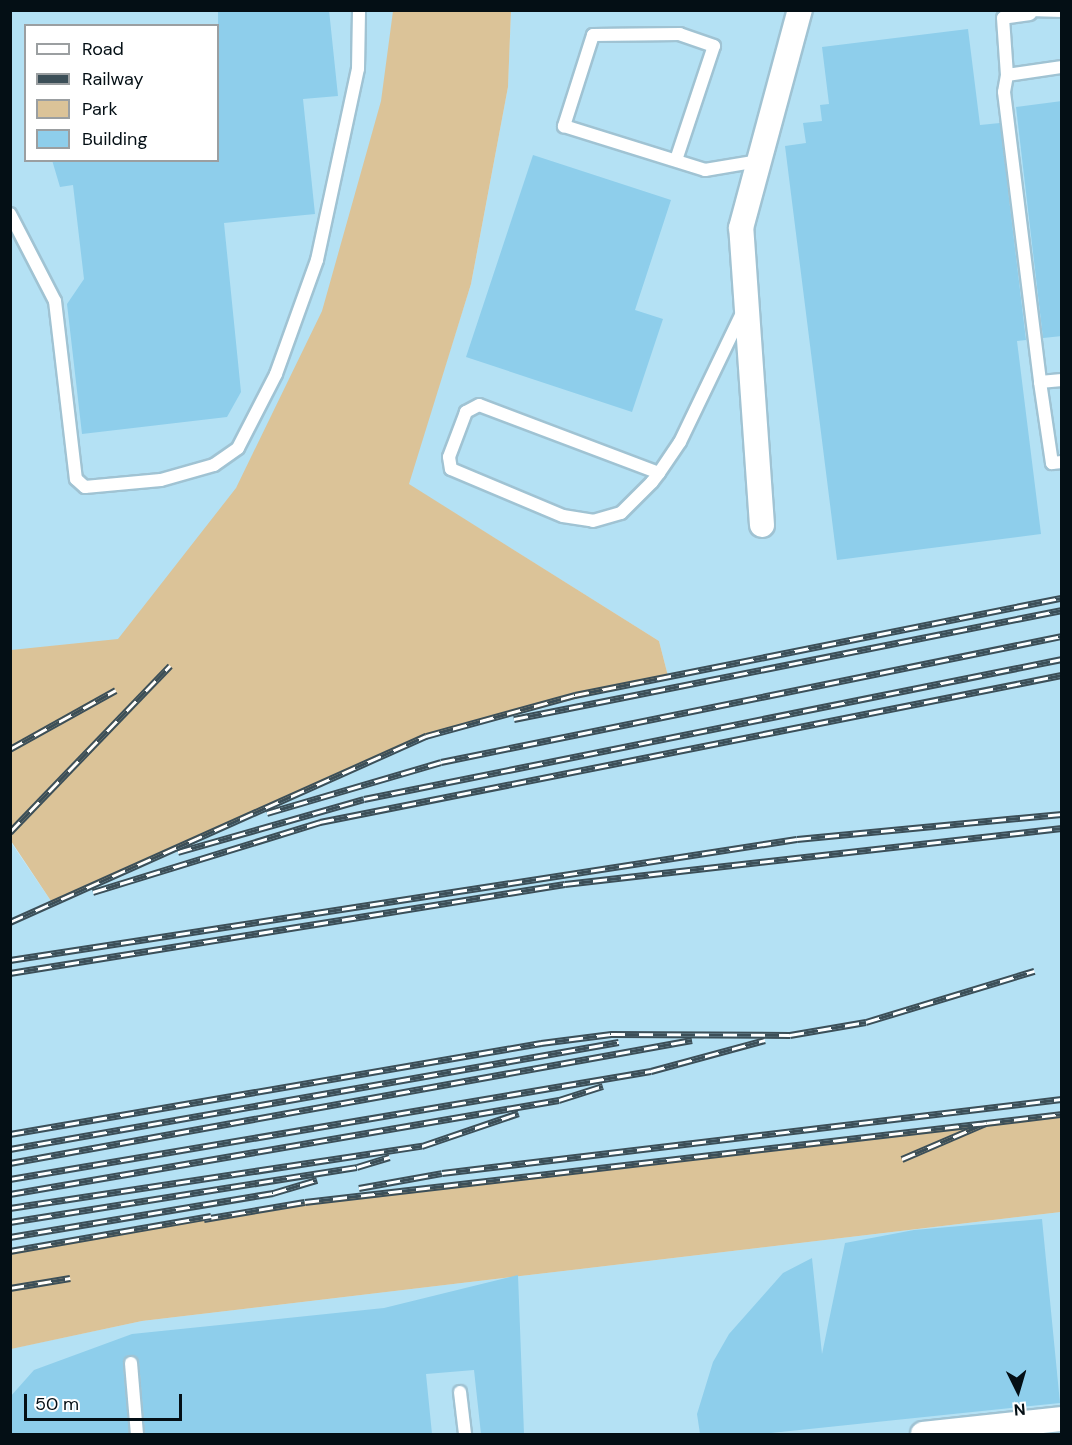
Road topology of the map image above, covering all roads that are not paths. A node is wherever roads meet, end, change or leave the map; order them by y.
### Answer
1 (360, 10) edge
2 (800, 10) edge
3 (1062, 10) edge
4 (1030, 12) edge
5 (1062, 67) edge
6 (1006, 75) junction
7 (676, 160) junction
8 (759, 161) junction
9 (10, 214) edge
10 (746, 304) junction
11 (1062, 380) edge
12 (1040, 382) junction
13 (1062, 462) edge
14 (659, 473) junction
15 (762, 525) dead end
16 (131, 1363) dead end
17 (460, 1392) dead end
18 (1062, 1419) edge
19 (137, 1434) edge
20 (465, 1434) edge
21 (923, 1434) edge

1 - 9 lane
2 - 8 street
3 - 4 lane
4 - 6 lane
5 - 6 lane
6 - 12 lane
7 - 7 lane
7 - 8 lane
8 - 10 street
10 - 14 lane
10 - 15 street
11 - 12 lane
12 - 13 lane
14 - 14 lane
16 - 19 lane
17 - 20 lane
18 - 21 street

